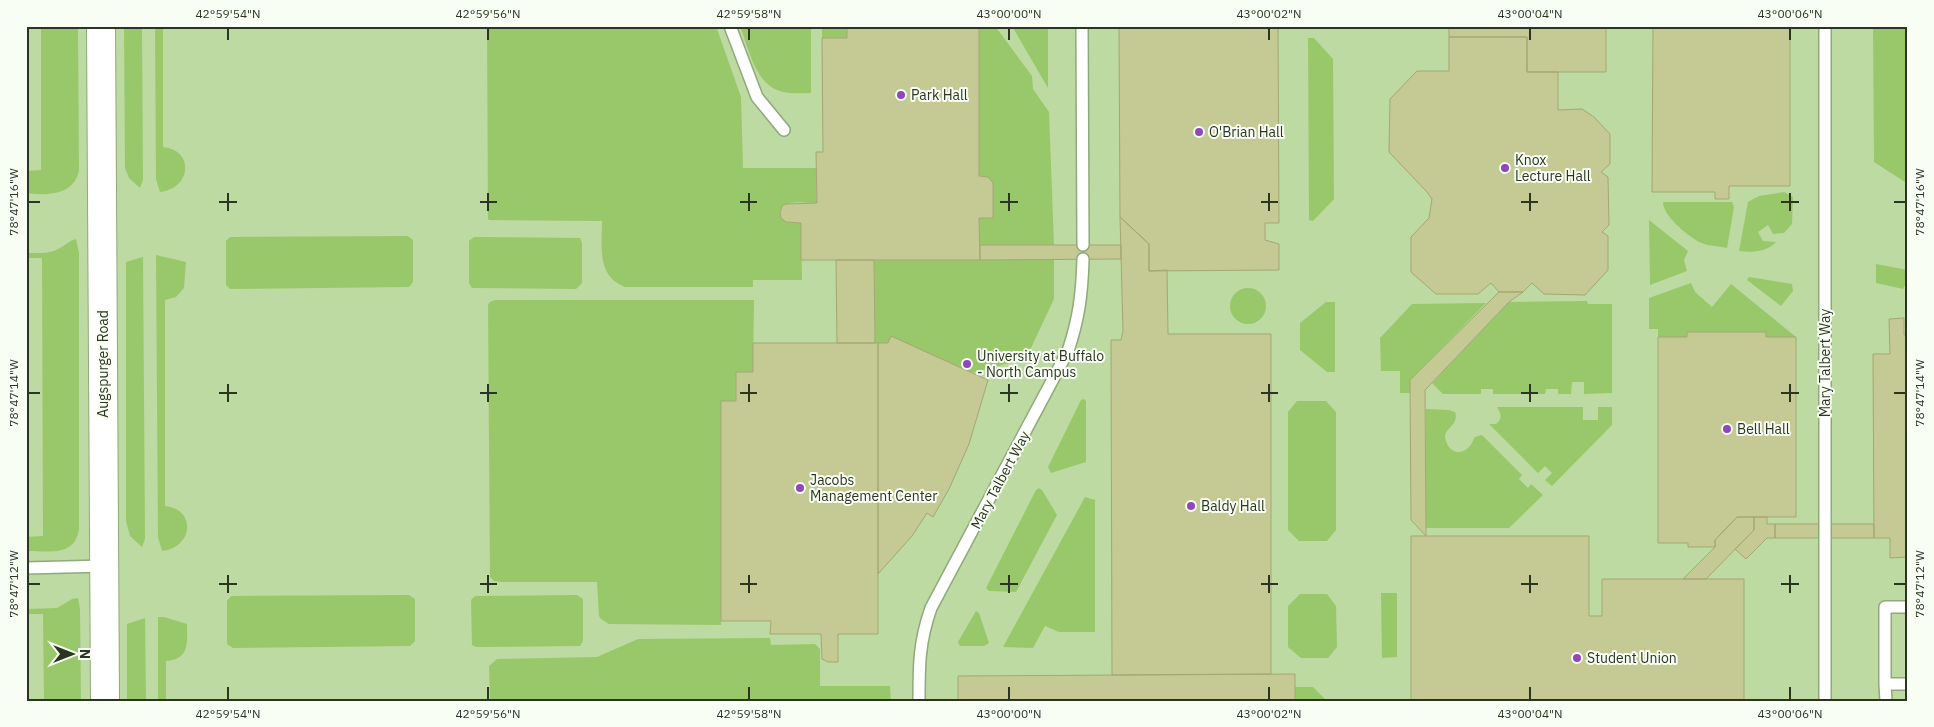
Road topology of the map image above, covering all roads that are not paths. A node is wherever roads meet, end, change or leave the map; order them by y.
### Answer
1 (101, 26) edge
2 (730, 26) edge
3 (1082, 26) edge
4 (1825, 26) edge
5 (784, 130) dead end
6 (1083, 244) dead end
7 (1084, 259) dead end
8 (104, 566) junction
9 (26, 568) edge
10 (1908, 607) edge
11 (1885, 684) junction
12 (1908, 684) edge
13 (105, 701) edge
14 (919, 701) edge
15 (1825, 701) edge
16 (1886, 701) edge

1 - 8 street, Augspurger Road
2 - 5 lane
3 - 6 lane
4 - 15 lane, Mary Talbert Way
7 - 14 lane, Mary Talbert Way
8 - 9 lane
8 - 13 street, Augspurger Road
10 - 11 lane
11 - 12 lane
11 - 16 lane

